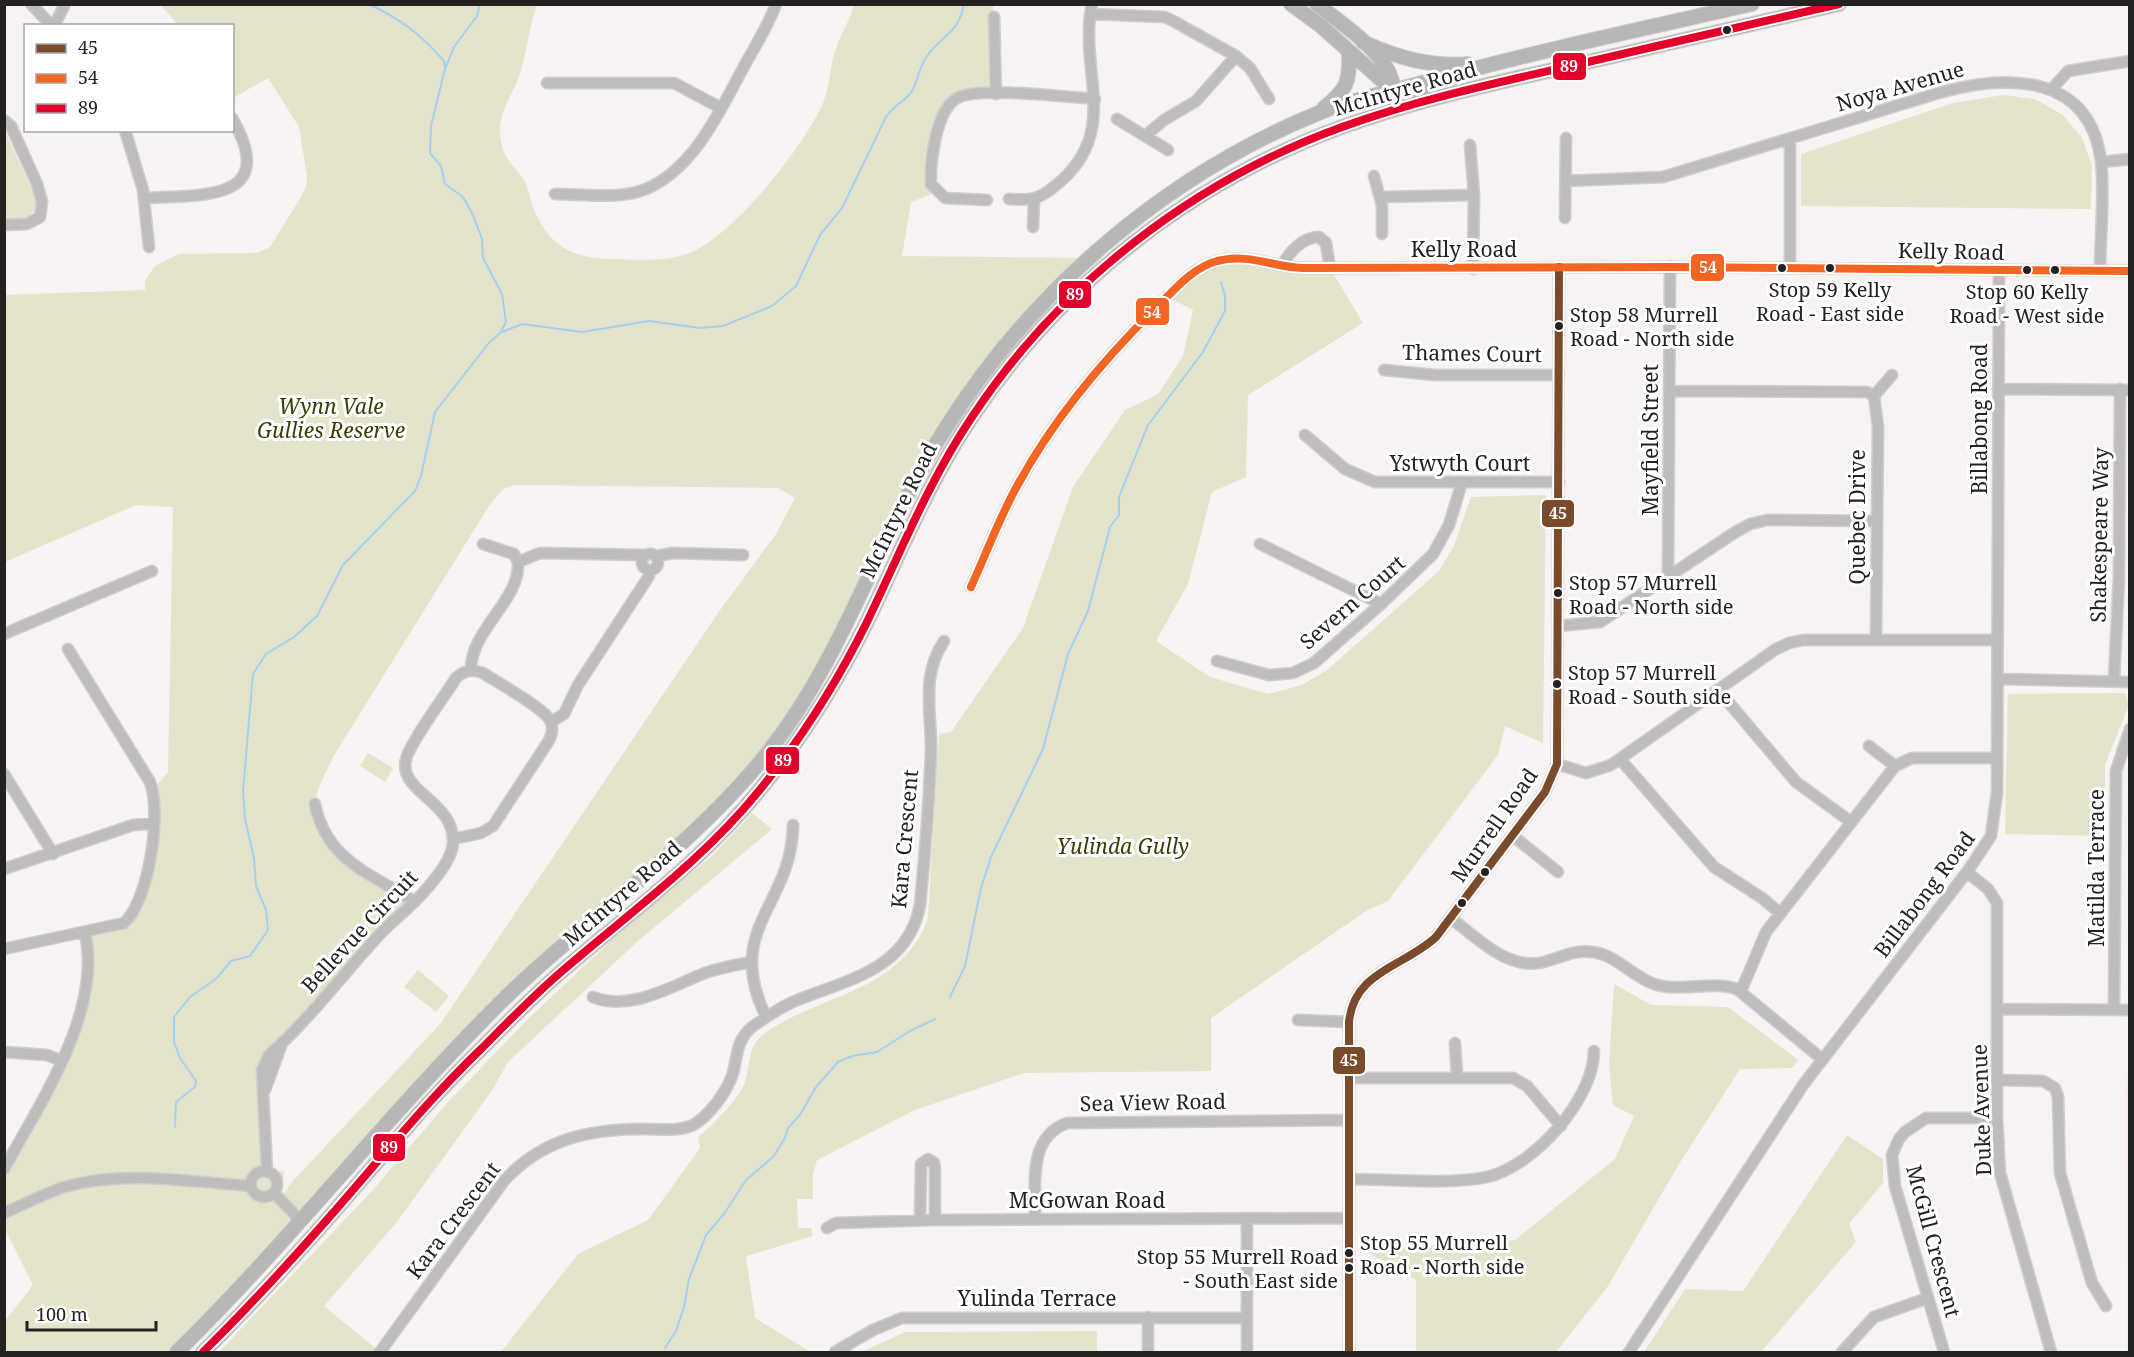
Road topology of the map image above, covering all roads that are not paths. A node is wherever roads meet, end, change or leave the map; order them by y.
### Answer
1 (64, 4) edge
2 (776, 4) edge
3 (1291, 4) edge
4 (1317, 4) edge
5 (1752, 4) edge
6 (1839, 4) edge
7 (36, 5) edge
8 (1091, 9) edge
9 (994, 17) dead end
10 (51, 24) edge
11 (54, 24) edge
12 (1363, 42) junction
13 (1349, 51) junction
14 (1236, 56) junction
15 (1500, 61) junction
16 (2130, 61) edge
17 (1515, 79) junction
18 (547, 83) dead end
19 (2051, 90) junction
20 (1393, 91) junction
21 (996, 94) junction
22 (1095, 99) junction
23 (1269, 99) dead end
24 (721, 108) junction
25 (1318, 113) junction
26 (4, 120) edge
27 (1116, 120) dead end
28 (234, 122) edge
29 (1354, 123) junction
30 (126, 132) edge
31 (1146, 135) junction
32 (1566, 138) dead end
33 (1790, 140) junction
34 (1470, 145) dead end
35 (1168, 150) dead end
36 (2130, 159) edge
37 (2101, 162) junction
38 (1374, 176) dead end
39 (1566, 181) junction
40 (555, 194) dead end
41 (1474, 195) junction
42 (1380, 197) junction
43 (144, 198) junction
44 (1009, 199) dead end
45 (987, 200) dead end
46 (1034, 201) junction
47 (1565, 218) dead end
48 (4, 225) edge
49 (1033, 227) dead end
50 (1382, 234) dead end
51 (149, 247) dead end
52 (1283, 264) junction
53 (1559, 267) junction
54 (1670, 267) junction
55 (1330, 268) junction
56 (1790, 268) junction
57 (1473, 269) junction
58 (1999, 271) junction
59 (2100, 271) junction
60 (2130, 271) edge
61 (1384, 370) dead end
62 (1559, 375) junction
63 (1892, 375) dead end
64 (1998, 389) junction
65 (2125, 389) edge
66 (1670, 391) junction
67 (1874, 396) junction
68 (1305, 435) dead end
69 (1461, 482) junction
70 (1559, 482) junction
71 (1876, 521) junction
72 (483, 544) dead end
73 (1260, 544) dead end
74 (644, 555) junction
75 (743, 555) dead end
76 (657, 556) junction
77 (518, 562) junction
78 (649, 570) junction
79 (152, 571) dead end
80 (1668, 577) junction
81 (971, 588) dead end
82 (1382, 604) junction
83 (1558, 626) junction
84 (4, 634) edge
85 (1876, 638) junction
86 (1997, 640) junction
87 (944, 641) dead end
88 (68, 649) dead end
89 (1217, 661) dead end
90 (471, 670) junction
91 (1997, 679) junction
92 (2114, 680) junction
93 (2130, 682) edge
94 (1719, 691) junction
95 (551, 723) junction
96 (2130, 729) edge
97 (1869, 746) dead end
98 (1996, 758) junction
99 (1620, 759) junction
100 (1557, 764) junction
101 (1895, 766) junction
102 (4, 774) edge
103 (315, 804) dead end
104 (1851, 822) junction
105 (154, 823) junction
106 (793, 825) dead end
107 (1513, 836) junction
108 (453, 839) junction
109 (53, 854) junction
110 (4, 869) edge
111 (1558, 872) dead end
112 (1967, 872) junction
113 (415, 902) junction
114 (1780, 913) junction
115 (1451, 918) junction
116 (85, 933) junction
117 (4, 949) edge
118 (751, 962) junction
119 (1742, 991) junction
120 (593, 997) dead end
121 (1998, 1009) junction
122 (2114, 1010) junction
123 (2130, 1010) edge
124 (766, 1017) junction
125 (1298, 1020) dead end
126 (1349, 1022) junction
127 (1455, 1043) dead end
128 (1594, 1051) dead end
129 (4, 1052) edge
130 (1822, 1059) junction
131 (62, 1061) junction
132 (1456, 1077) junction
133 (1349, 1078) junction
134 (1997, 1080) junction
135 (1997, 1118) junction
136 (1349, 1120) junction
137 (1561, 1126) junction
138 (4, 1169) edge
139 (267, 1172) junction
140 (1349, 1179) junction
141 (250, 1186) junction
142 (274, 1193) junction
143 (4, 1212) edge
144 (329, 1218) junction
145 (1348, 1218) junction
146 (1035, 1219) junction
147 (1247, 1219) junction
148 (920, 1220) junction
149 (935, 1220) junction
150 (301, 1221) junction
151 (827, 1227) dead end
152 (302, 1249) junction
153 (1928, 1298) junction
154 (2106, 1306) dead end
155 (1148, 1317) junction
156 (1247, 1318) junction
157 (177, 1353) edge
158 (204, 1353) edge
159 (380, 1353) edge
160 (835, 1353) edge
161 (1148, 1353) edge
162 (1247, 1353) edge
163 (1349, 1353) edge
164 (1629, 1353) edge
165 (1842, 1353) edge
166 (1944, 1353) edge
167 (2051, 1353) edge

1 - 11 street
2 - 24 street
3 - 13 main road
4 - 12 main road
5 - 15 main road, McIntyre Road
6 - 17 main road, McIntyre Road
7 - 10 street
8 - 14 street
8 - 22 street
9 - 21 street
12 - 15 main road
12 - 20 main road
13 - 20 main road
13 - 25 main road
14 - 23 street
14 - 31 street
15 - 20 main road, McIntyre Road
16 - 19 street
17 - 20 main road
17 - 29 main road, McIntyre Road
18 - 24 street
19 - 33 street, Noya Avenue
19 - 37 street, Noya Avenue
20 - 25 main road, McIntyre Road
20 - 29 main road
21 - 22 street
21 - 45 street
22 - 46 street
24 - 40 street
25 - 150 main road, McIntyre Road
26 - 48 street
27 - 31 street
28 - 43 street
29 - 144 main road, McIntyre Road
30 - 43 street
31 - 35 street
32 - 39 street
33 - 39 street, Noya Avenue
33 - 56 street
34 - 41 street
36 - 37 street
37 - 59 street, Noya Avenue
38 - 42 street
39 - 47 street
41 - 42 street
41 - 57 street
42 - 50 street
43 - 51 street
44 - 46 street
46 - 49 street
52 - 55 street, Kelly Road
52 - 55 street
52 - 81 street, Kelly Road
53 - 54 street, Kelly Road
53 - 57 street, Kelly Road
53 - 62 street, Murrell Road
54 - 56 street, Kelly Road
54 - 66 street, Mayfield Street
55 - 57 street, Kelly Road
56 - 58 street, Kelly Road
58 - 59 street, Kelly Road
58 - 64 street, Billabong Road
59 - 60 street, Kelly Road
61 - 62 street, Thames Court
62 - 70 street, Murrell Road
63 - 67 street
64 - 65 street
64 - 86 street, Billabong Road
65 - 92 street, Shakespeare Way
66 - 67 street
66 - 80 street, Mayfield Street
67 - 71 street, Quebec Drive
68 - 69 street, Ystwyth Court
69 - 70 street, Ystwyth Court
69 - 82 street, Severn Court
70 - 83 street, Murrell Road
71 - 80 street
71 - 85 street, Quebec Drive
72 - 77 street
73 - 82 street
74 - 76 street
74 - 77 street
74 - 78 street
75 - 76 street
76 - 78 street
77 - 90 street
78 - 95 street
79 - 84 street
80 - 83 street
82 - 89 street, Severn Court
83 - 100 street, Murrell Road
85 - 86 street
85 - 94 street
86 - 91 street, Billabong Road
87 - 124 street, Kara Crescent
88 - 105 street
90 - 95 street
90 - 108 street
91 - 92 street
91 - 98 street, Billabong Road
92 - 93 street
94 - 99 street
94 - 104 street
95 - 108 street
96 - 122 street, Matilda Terrace
97 - 101 street
98 - 101 street
98 - 112 street, Billabong Road
99 - 100 street
99 - 114 street
100 - 107 street, Murrell Road
101 - 104 street
102 - 109 street
103 - 113 street
104 - 114 street
105 - 109 street
105 - 116 street
106 - 118 street
107 - 111 street
107 - 115 street, Murrell Road
108 - 113 street, Bellevue Circuit
109 - 110 street
112 - 121 street, Duke Avenue
112 - 130 street, Billabong Road
113 - 139 street, Bellevue Circuit
114 - 119 street
115 - 119 street
115 - 126 street, Murrell Road
116 - 117 street
116 - 131 street
118 - 120 street
118 - 124 street
119 - 130 street
121 - 122 street
121 - 134 street, Duke Avenue
122 - 123 street
124 - 159 street, Kara Crescent
125 - 126 street
126 - 133 street, Murrell Road
127 - 132 street
128 - 137 street
129 - 131 street
130 - 164 street, Billabong Road
131 - 138 street
132 - 133 street
132 - 137 street
133 - 136 street, Murrell Road
134 - 135 street, Duke Avenue
134 - 154 street
135 - 153 street, McGill Crescent
135 - 167 street, Duke Avenue
136 - 140 street, Murrell Road
136 - 146 street, Sea View Road
137 - 140 street
139 - 141 street
139 - 142 street
140 - 145 street, Murrell Road
141 - 142 street
141 - 143 street
142 - 150 street
144 - 150 main road
144 - 152 main road, McIntyre Road
145 - 147 street, McGowan Road
145 - 163 street, Murrell Road
146 - 147 street, McGowan Road
146 - 149 street, McGowan Road
147 - 156 street
148 - 149 street, McGowan Road
148 - 149 street
148 - 151 street, McGowan Road
150 - 152 main road
150 - 157 main road, McIntyre Road
152 - 158 main road, McIntyre Road
153 - 165 street
153 - 166 street, McGill Crescent
155 - 156 street, Yulinda Terrace
155 - 160 street, Yulinda Terrace
155 - 161 street
156 - 162 street

